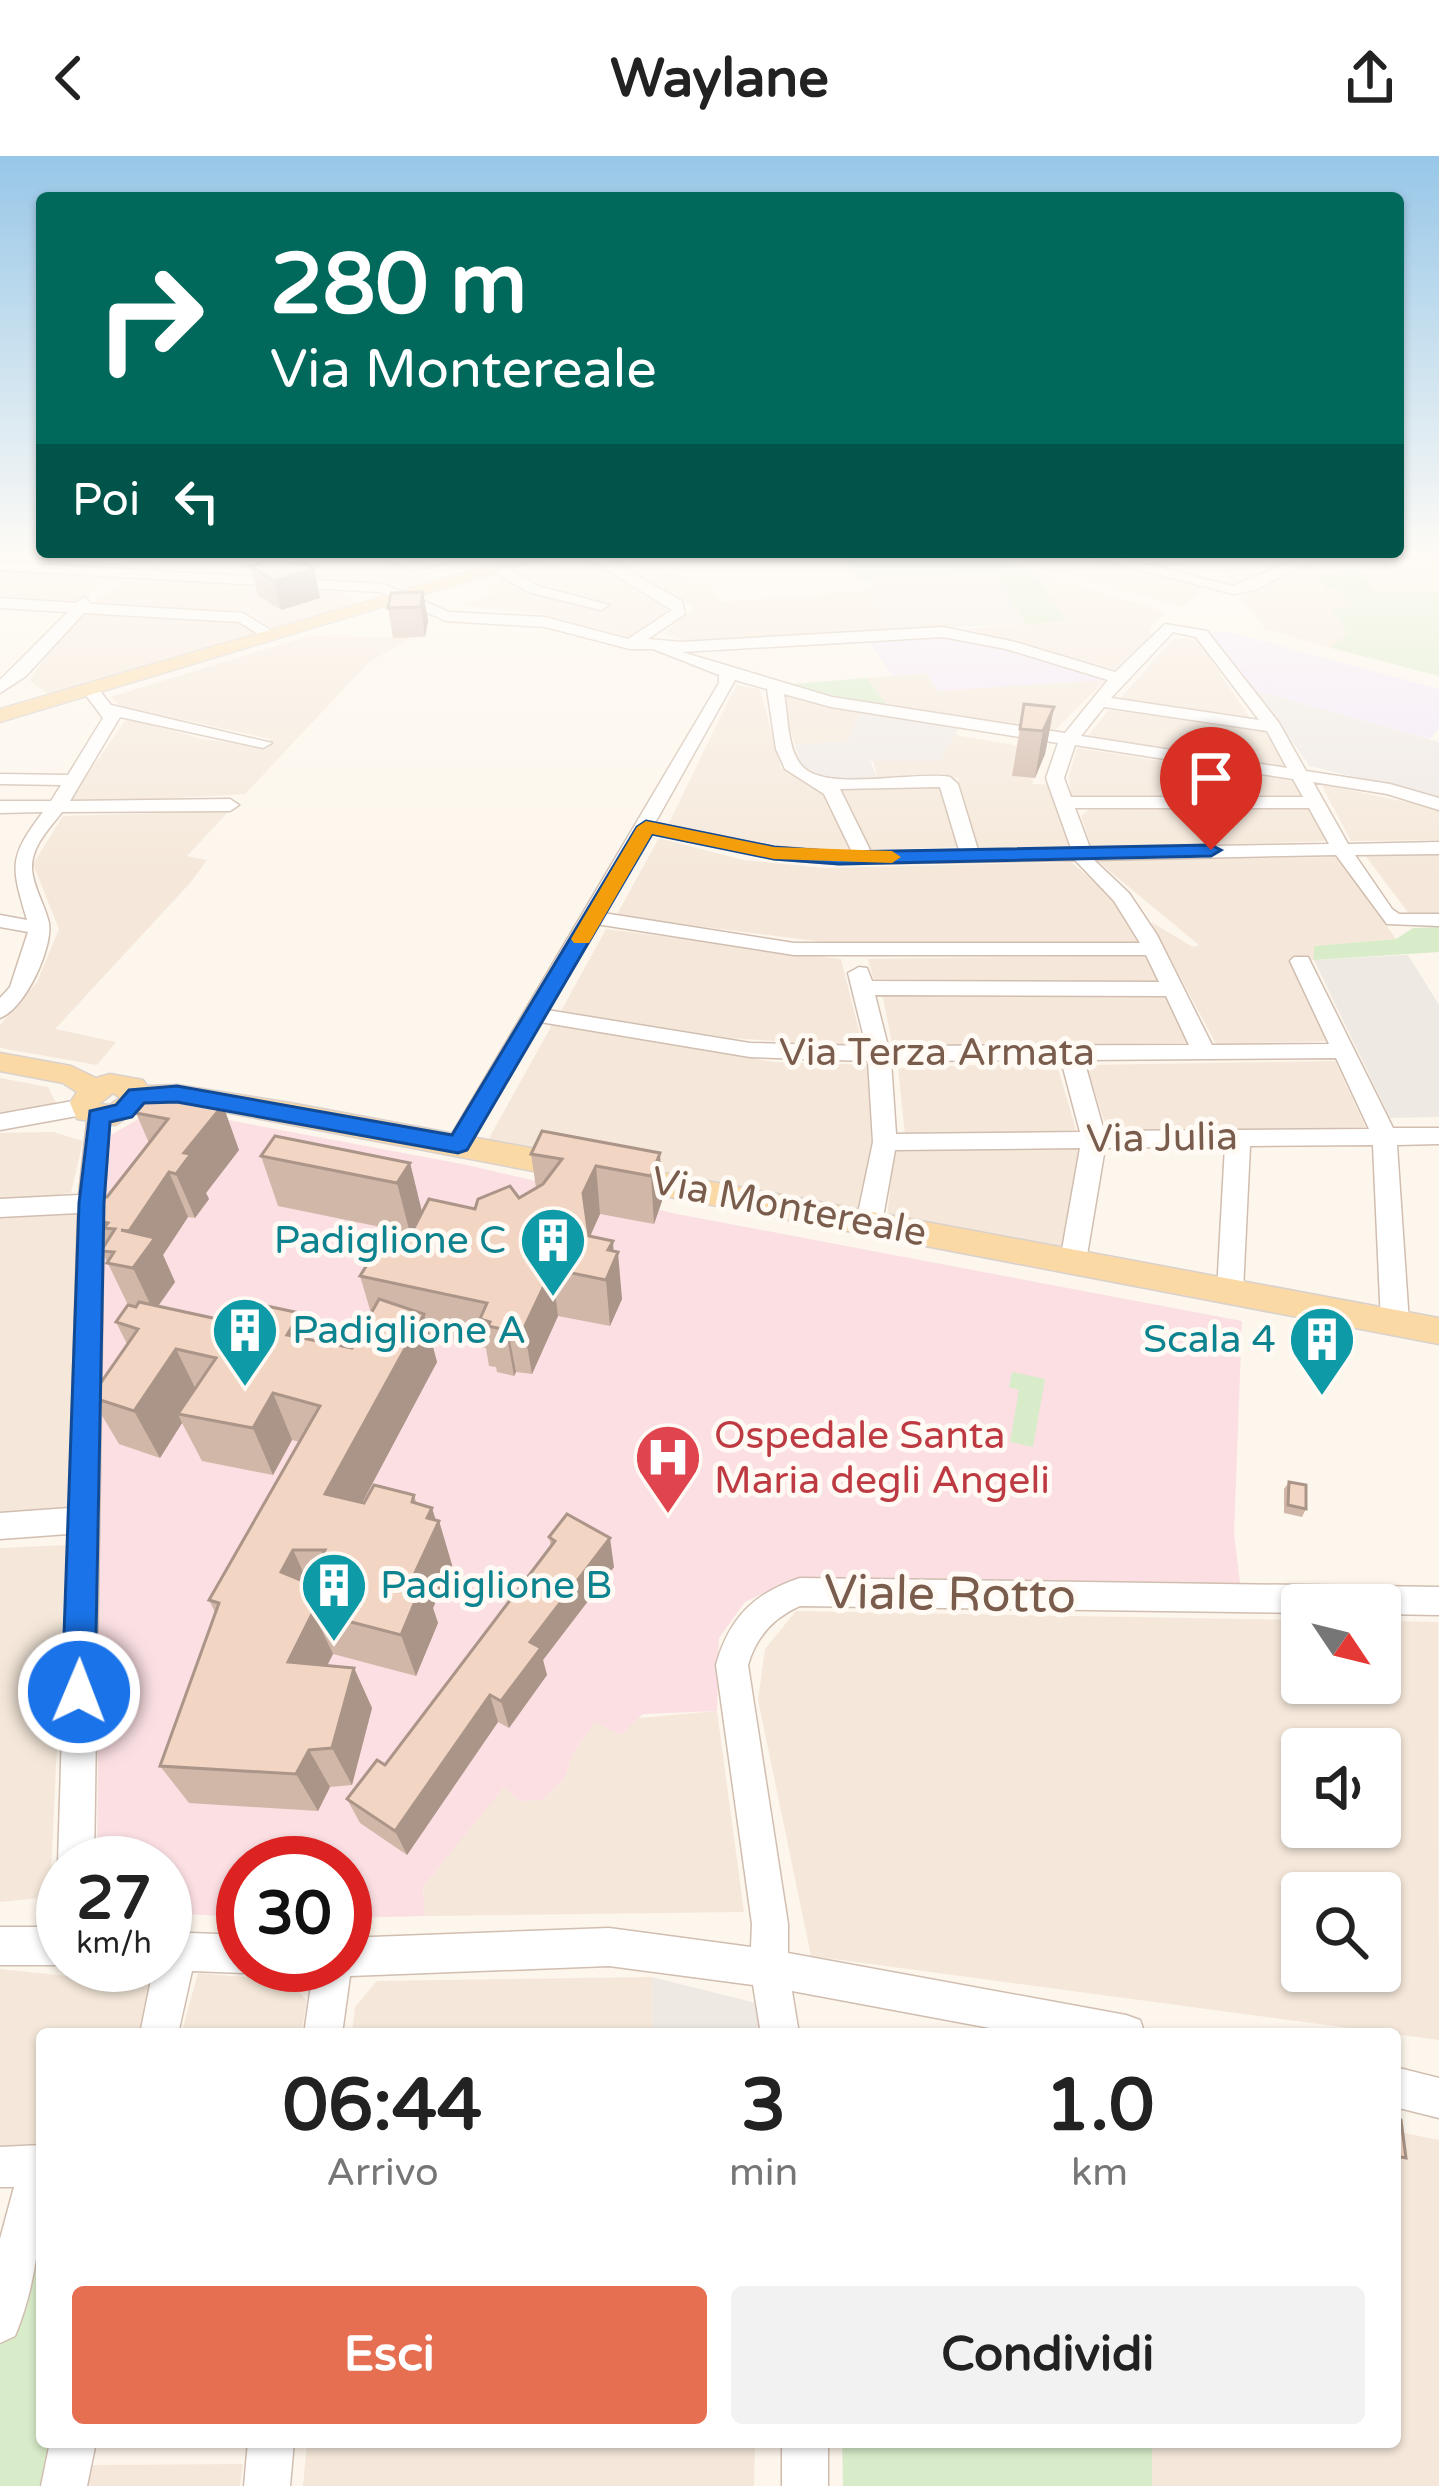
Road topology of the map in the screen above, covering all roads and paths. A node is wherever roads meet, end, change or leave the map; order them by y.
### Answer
1 (27, 659) edge
2 (196, 659) edge
3 (694, 659) edge
4 (1054, 659) edge
5 (1138, 659) edge
6 (1220, 659) edge
7 (727, 673) junction
8 (1118, 678) junction
9 (4, 681) edge
10 (775, 687) junction
11 (91, 690) junction
12 (1100, 701) junction
13 (109, 710) junction
14 (0, 716) edge
15 (1273, 727) junction
16 (263, 742) dead end
17 (1067, 742) junction
18 (1304, 777) junction
19 (0, 778) edge
20 (74, 780) junction
21 (824, 784) junction
22 (1316, 802) junction
23 (1064, 803) junction
24 (1439, 804) edge
25 (230, 805) dead end
26 (0, 807) edge
27 (56, 808) junction
28 (646, 827) junction
29 (1341, 848) junction
30 (1439, 848) edge
31 (1080, 853) junction
32 (970, 855) junction
33 (864, 858) junction
34 (594, 918) junction
35 (1439, 920) edge
36 (0, 921) edge
37 (40, 928) junction
38 (1153, 950) junction
39 (853, 952) junction
40 (1301, 961) dead end
41 (863, 988) junction
42 (1174, 989) junction
43 (0, 1010) edge
44 (536, 1015) junction
45 (1341, 1051) junction
46 (1204, 1052) junction
47 (1071, 1054) junction
48 (879, 1055) junction
49 (0, 1062) edge
50 (92, 1104) junction
51 (0, 1122) edge
52 (1439, 1136) edge
53 (1238, 1137) junction
54 (1385, 1137) junction
55 (1094, 1139) junction
56 (884, 1142) junction
57 (458, 1144) junction
58 (91, 1203) junction
59 (0, 1208) edge
60 (869, 1222) junction
61 (1073, 1261) junction
62 (1230, 1291) junction
63 (1395, 1323) junction
64 (1439, 1331) edge
65 (82, 1520) junction
66 (0, 1526) edge
67 (1439, 1601) edge
68 (76, 1836) edge
69 (0, 1946) edge
70 (36, 1946) edge
71 (372, 1956) edge
72 (769, 1968) junction
73 (166, 1992) edge
74 (329, 1992) edge
75 (160, 2028) edge
76 (324, 2028) edge
77 (779, 2028) edge
78 (1094, 2028) edge
79 (1401, 2088) edge
80 (1439, 2098) edge
81 (27, 2166) edge
82 (0, 2321) edge
83 (73, 2448) edge
84 (270, 2448) edge
85 (805, 2448) edge
86 (64, 2486) edge
87 (267, 2486) edge
88 (805, 2486) edge

1 - 9 street
2 - 11 main road
3 - 7 street
4 - 8 street
5 - 8 street
6 - 15 street
7 - 10 street
7 - 28 street
8 - 12 street
10 - 17 street
10 - 21 street
11 - 13 street
11 - 14 main road
12 - 15 street
12 - 17 street
13 - 16 street
13 - 20 street
15 - 18 street
17 - 18 street
17 - 23 street
18 - 22 street
18 - 24 street
19 - 20 street
20 - 27 street
21 - 32 street
21 - 33 street
22 - 23 street
22 - 29 street
23 - 31 street
25 - 27 street
26 - 27 street
27 - 37 street
28 - 33 street
28 - 34 street
29 - 30 street
29 - 31 street
29 - 35 street
31 - 32 street
31 - 38 street
32 - 33 street
34 - 39 street
34 - 44 street
36 - 37 street
37 - 43 street
38 - 39 street
38 - 42 street
39 - 41 street
40 - 45 street
41 - 42 street
41 - 48 street
42 - 46 street
44 - 48 street, Via Terza Armata
44 - 57 street
45 - 46 street, Via Terza Armata
45 - 54 street
46 - 47 street, Via Terza Armata
47 - 48 street, Via Terza Armata
47 - 55 street
48 - 56 street
49 - 50 main road
50 - 51 street
50 - 57 main road, Via Montereale
50 - 58 street
52 - 54 street, Via Julia
53 - 54 street, Via Julia
53 - 55 street, Via Julia
53 - 62 street
54 - 63 street
55 - 56 street, Via Julia
55 - 61 street
56 - 60 street
57 - 60 main road, Via Montereale
58 - 59 street
58 - 65 street
60 - 61 main road, Via Montereale
61 - 62 main road, Via Montereale
62 - 63 main road, Via Montereale
63 - 64 main road, Via Montereale
65 - 66 street
65 - 68 street
67 - 72 street, Viale Rotto
69 - 70 street
71 - 72 street
72 - 77 street, Viale Rotto
72 - 78 street
73 - 75 street
74 - 76 street
79 - 80 street
81 - 82 street
83 - 86 street
84 - 87 street
85 - 88 street

